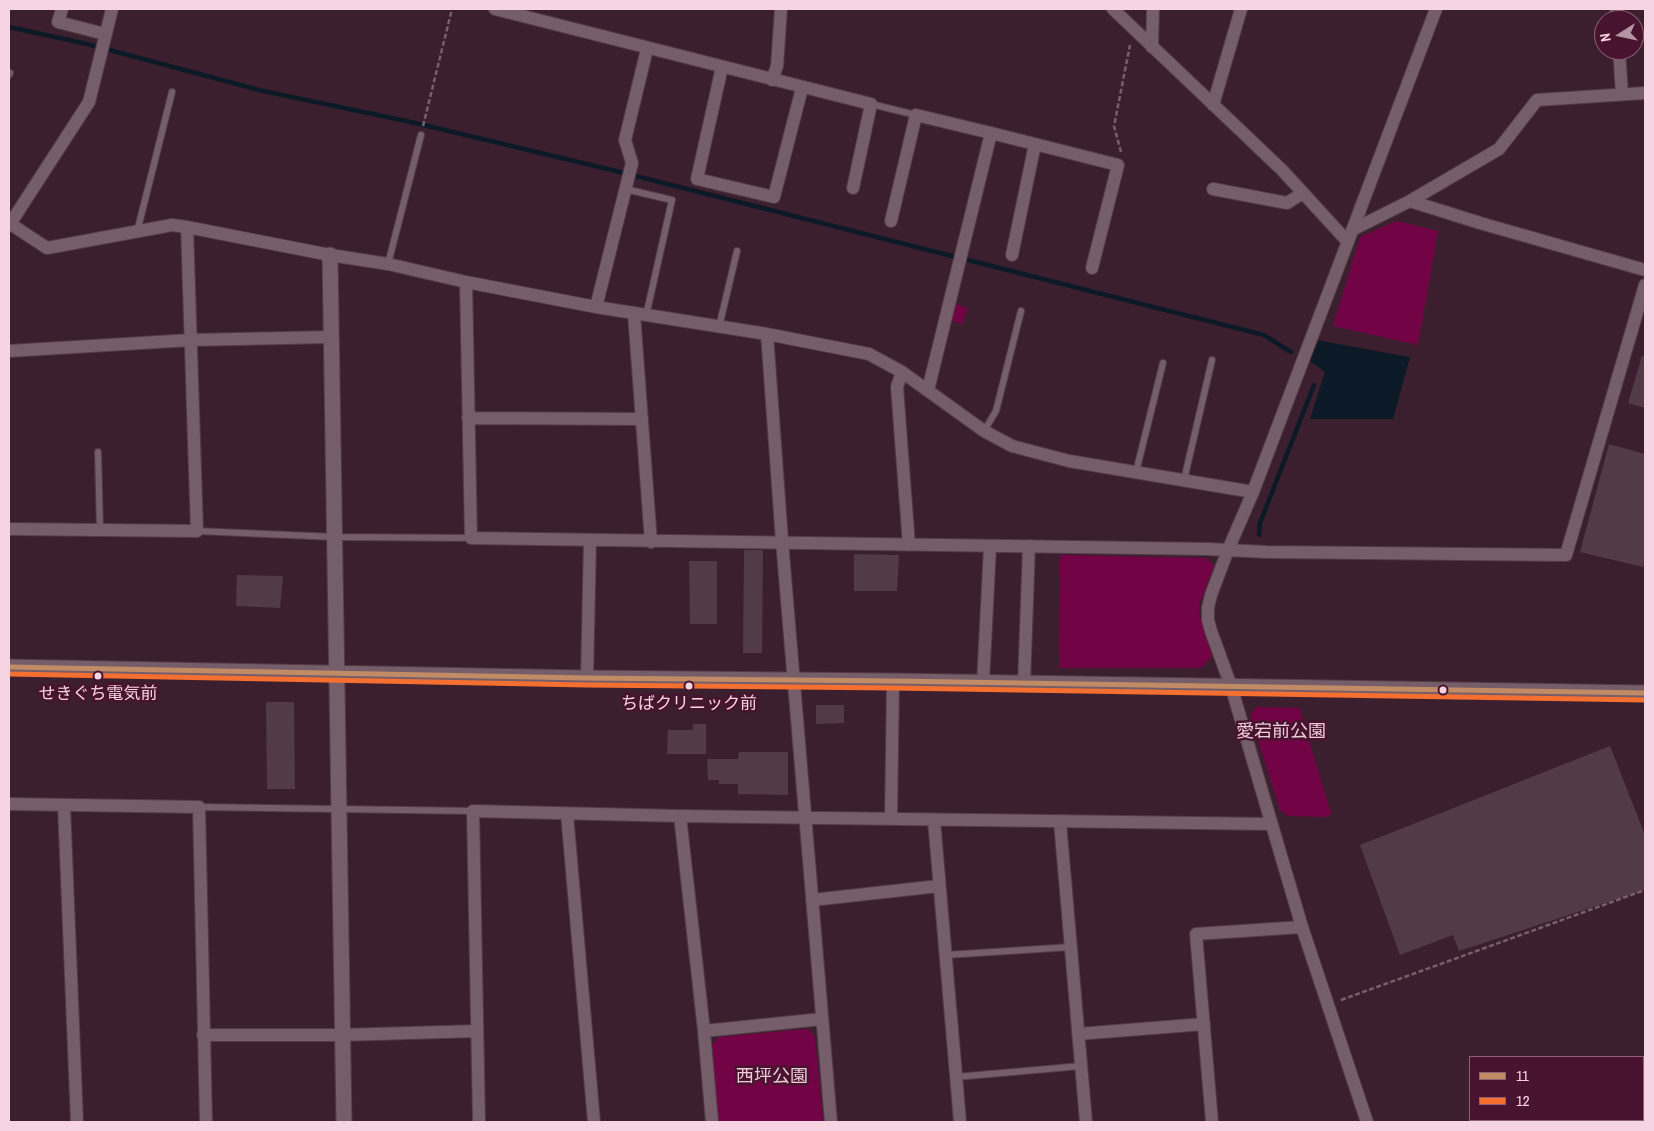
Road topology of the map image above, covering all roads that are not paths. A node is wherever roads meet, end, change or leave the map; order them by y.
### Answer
1 (62, 9) edge
2 (112, 9) edge
3 (495, 9) edge
4 (781, 9) edge
5 (1113, 9) edge
6 (1153, 9) edge
7 (1241, 9) edge
8 (1436, 9) edge
9 (105, 34) junction
10 (1152, 47) junction
11 (647, 49) junction
12 (1620, 60) edge
13 (722, 68) junction
14 (772, 80) junction
15 (802, 88) junction
16 (172, 92) dead end
17 (1645, 93) edge
18 (1622, 94) junction
19 (871, 104) junction
20 (1213, 105) junction
21 (916, 115) junction
22 (990, 133) junction
23 (421, 135) dead end
24 (1035, 144) junction
25 (853, 188) dead end
26 (625, 189) junction
27 (1213, 189) dead end
28 (1303, 193) junction
29 (1410, 201) junction
30 (891, 221) dead end
31 (9, 224) edge
32 (188, 227) junction
33 (138, 232) junction
34 (1350, 236) junction
35 (737, 251) dead end
36 (330, 255) junction
37 (1012, 255) dead end
38 (388, 264) junction
39 (1092, 268) dead end
40 (1645, 270) edge
41 (466, 282) junction
42 (1645, 285) edge
43 (596, 307) junction
44 (1020, 312) dead end
45 (640, 315) junction
46 (718, 327) junction
47 (767, 334) junction
48 (331, 337) junction
49 (191, 340) junction
50 (9, 351) edge
51 (1212, 360) dead end
52 (1163, 363) dead end
53 (902, 372) junction
54 (928, 390) junction
55 (468, 418) junction
56 (642, 419) junction
57 (984, 432) junction
58 (98, 452) dead end
59 (1136, 472) junction
60 (1184, 480) junction
61 (1253, 492) junction
62 (9, 529) edge
63 (100, 530) junction
64 (197, 532) junction
65 (335, 537) junction
66 (471, 538) junction
67 (590, 540) junction
68 (782, 541) junction
69 (651, 542) junction
70 (909, 545) junction
71 (990, 546) junction
72 (1029, 546) junction
73 (1228, 550) junction
74 (9, 668) edge
75 (336, 673) junction
76 (587, 678) junction
77 (794, 680) junction
78 (893, 681) junction
79 (983, 683) junction
80 (1024, 684) junction
81 (1231, 686) junction
82 (1645, 694) edge
83 (9, 804) edge
84 (64, 806) junction
85 (199, 807) junction
86 (339, 809) junction
87 (473, 811) junction
88 (567, 814) junction
89 (680, 816) junction
90 (805, 817) junction
91 (891, 819) junction
92 (934, 820) junction
93 (1060, 822) junction
94 (1271, 824) junction
95 (940, 886) junction
96 (812, 900) junction
97 (1302, 927) junction
98 (1071, 947) junction
99 (946, 955) junction
100 (822, 1019) junction
101 (1204, 1024) junction
102 (477, 1031) junction
103 (704, 1031) junction
104 (204, 1034) junction
105 (1078, 1034) junction
106 (342, 1035) junction
107 (1081, 1066) junction
108 (956, 1077) junction
109 (77, 1122) edge
110 (206, 1122) edge
111 (344, 1122) edge
112 (479, 1122) edge
113 (594, 1122) edge
114 (712, 1122) edge
115 (831, 1122) edge
116 (960, 1122) edge
117 (1086, 1122) edge
118 (1212, 1122) edge
119 (1368, 1122) edge

1 - 9 street
2 - 9 street
3 - 11 street
4 - 14 street
5 - 10 street
6 - 10 street
7 - 20 street
8 - 34 street
9 - 31 street
10 - 20 street
11 - 13 street
11 - 26 street
12 - 18 street
13 - 14 street
13 - 15 street
14 - 15 street
15 - 19 street
16 - 33 lane
17 - 18 street
18 - 29 street
19 - 21 lane
19 - 25 street
20 - 28 street
21 - 22 street
21 - 30 street
22 - 24 street
22 - 54 street
23 - 38 lane
24 - 37 street
24 - 39 street
26 - 43 street
26 - 45 lane
27 - 28 street
28 - 34 street
29 - 34 street
29 - 40 street
31 - 33 street
32 - 33 street
32 - 36 street
32 - 49 street
34 - 61 street
35 - 46 lane
36 - 38 street
36 - 48 street
38 - 41 street
41 - 43 street
41 - 55 street
42 - 73 street
43 - 45 street
44 - 57 lane
45 - 46 street
45 - 56 street
46 - 47 street
47 - 53 street
47 - 68 street
48 - 49 street
48 - 65 street
49 - 50 street
49 - 64 street
51 - 60 lane
52 - 59 lane
53 - 54 street
53 - 70 street
54 - 57 street
55 - 56 street
55 - 66 street
56 - 69 street
57 - 59 street
58 - 63 lane
59 - 60 street
60 - 61 street
61 - 73 street
62 - 63 street
63 - 64 street
64 - 65 lane
65 - 66 lane
65 - 75 street
66 - 67 street
67 - 69 street
67 - 76 street
68 - 69 street
68 - 70 street
68 - 77 street
70 - 71 street
71 - 72 street
71 - 79 street
72 - 73 street
72 - 80 street
73 - 81 street
74 - 75 street
75 - 76 street
75 - 86 street
76 - 77 street
77 - 78 street
77 - 90 street
78 - 79 street
78 - 91 street
79 - 80 street
80 - 81 street
81 - 82 street
81 - 94 street
83 - 84 street
84 - 85 street
84 - 109 street
85 - 86 lane
85 - 104 street
86 - 87 lane
86 - 106 street
87 - 88 street
87 - 102 street
88 - 89 street
88 - 113 street
89 - 90 street
89 - 103 street
90 - 91 street
90 - 96 street
91 - 92 street
92 - 93 street
92 - 95 street
93 - 94 street
93 - 98 street
94 - 97 street
95 - 96 street
95 - 99 street
96 - 100 street
97 - 101 street
97 - 119 street
98 - 99 lane
98 - 105 street
99 - 108 street
100 - 103 street
100 - 115 street
101 - 105 street
101 - 118 street
102 - 106 street
102 - 112 street
103 - 114 street
104 - 106 street
104 - 110 street
105 - 107 street
106 - 111 street
107 - 108 lane
107 - 117 street
108 - 116 street

